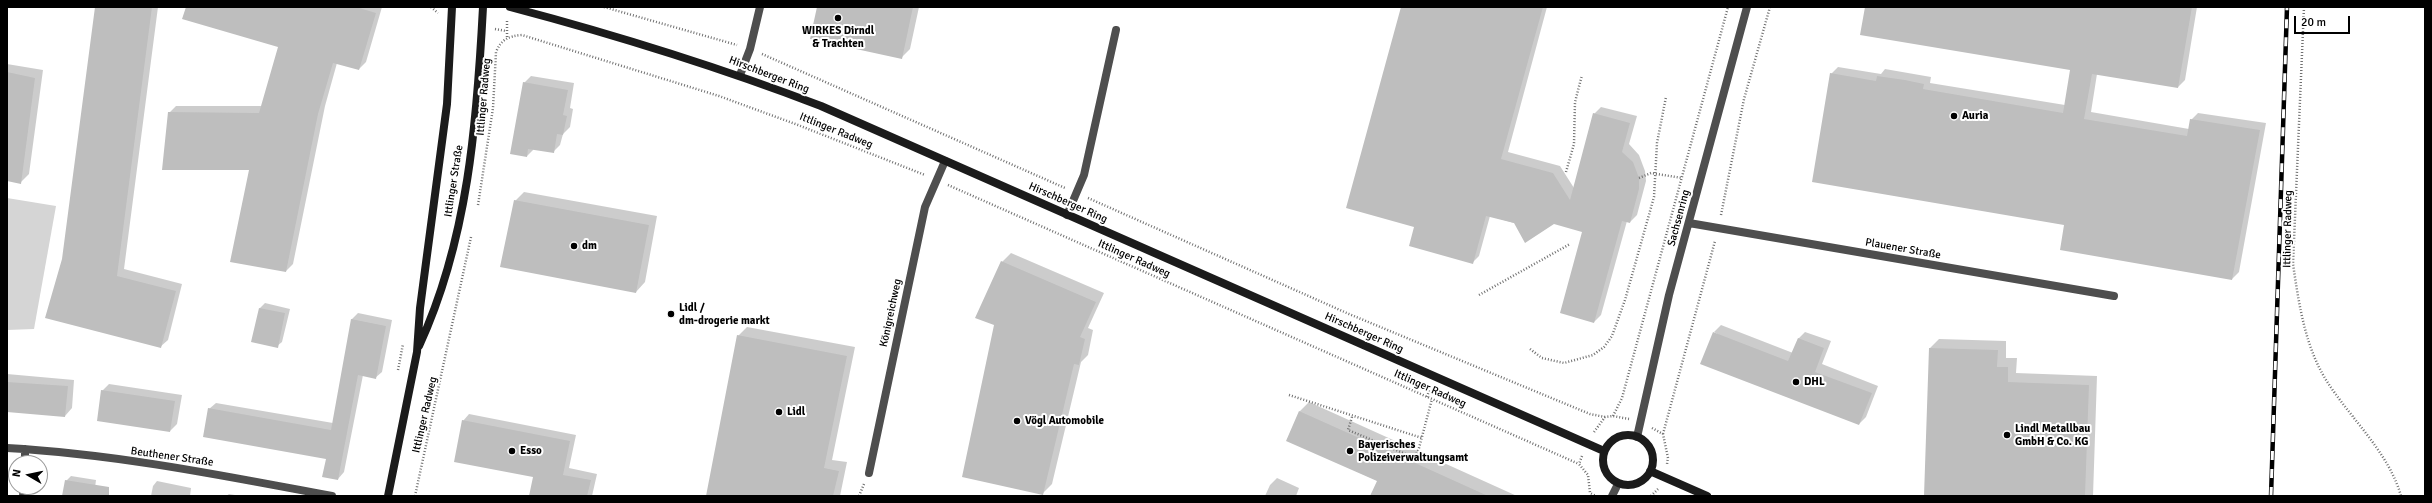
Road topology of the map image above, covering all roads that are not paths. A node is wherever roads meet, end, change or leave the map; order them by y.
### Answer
1 (452, 7) edge
2 (483, 7) edge
3 (510, 7) edge
4 (760, 7) edge
5 (1747, 7) edge
6 (1116, 30) dead end
7 (740, 75) junction
8 (945, 161) junction
9 (1067, 215) junction
10 (1689, 223) junction
11 (2114, 296) dead end
12 (417, 352) junction
13 (1637, 437) junction
14 (7, 448) edge
15 (25, 449) junction
16 (1604, 451) junction
17 (25, 455) edge
18 (1650, 471) junction
19 (869, 473) dead end
20 (1618, 484) junction
21 (332, 496) edge
22 (388, 496) edge
23 (1612, 496) edge
24 (1707, 496) edge

1 - 12 street, Ittlinger Straße
2 - 12 street, Ittlinger Straße
3 - 7 street, Hirschberger Ring
4 - 7 street
5 - 10 street, Sachsenring
6 - 9 street
7 - 8 street, Hirschberger Ring
8 - 9 street, Hirschberger Ring
8 - 19 street, Königreichweg
9 - 16 street, Hirschberger Ring
10 - 11 street, Plauener Straße
10 - 13 street, Sachsenring
12 - 22 street, Ittlinger Straße
13 - 16 street
13 - 18 street
14 - 15 street, Beuthener Straße
15 - 17 street
15 - 21 street, Beuthener Straße
16 - 20 street
18 - 20 street
18 - 24 street
20 - 23 street

